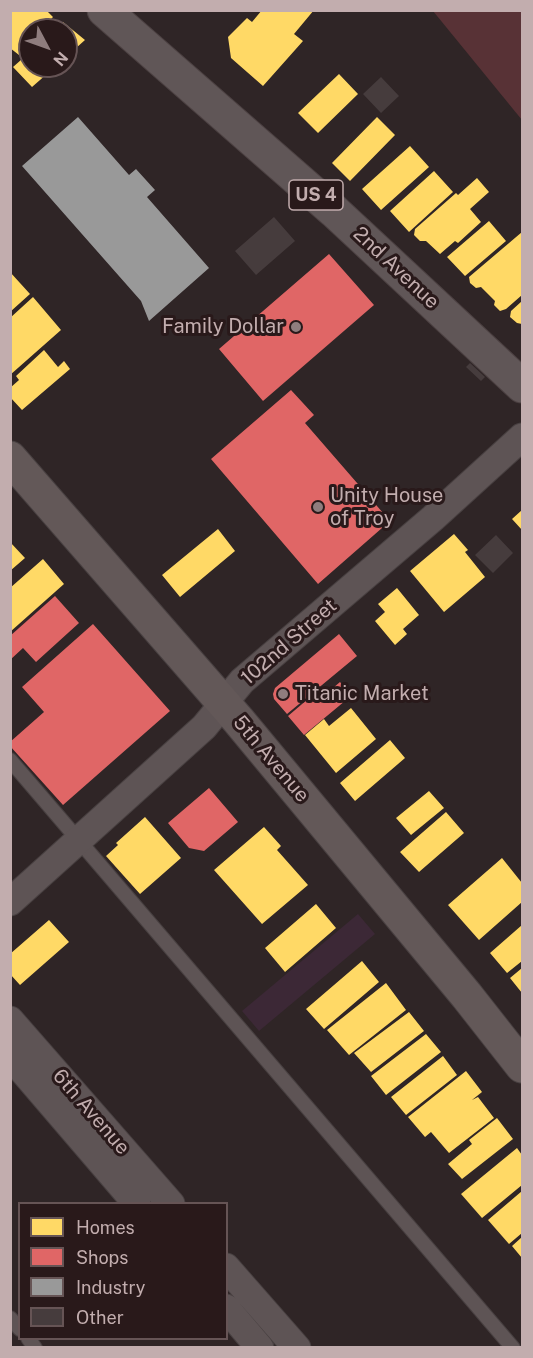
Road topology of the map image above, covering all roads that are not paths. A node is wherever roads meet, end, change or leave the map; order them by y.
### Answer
1 (104, 10) edge
2 (522, 386) edge
3 (522, 437) edge
4 (10, 458) edge
5 (224, 704) junction
6 (10, 760) edge
7 (79, 840) junction
8 (10, 902) edge
9 (10, 1020) edge
10 (10, 1056) edge
11 (522, 1066) edge
12 (136, 1202) edge
13 (170, 1202) edge
14 (228, 1269) edge
15 (228, 1310) edge
16 (260, 1347) edge
17 (297, 1347) edge
18 (513, 1347) edge

1 - 2 main road, 2nd Avenue / US 4
3 - 5 street, 102nd Street
4 - 5 street, 5th Avenue
5 - 7 street, 102nd Street
5 - 11 street, 5th Avenue
6 - 7 lane
7 - 8 street, 102nd Street
7 - 18 lane
9 - 13 street, 6th Avenue
10 - 12 street, 6th Avenue
14 - 17 street
15 - 16 street

